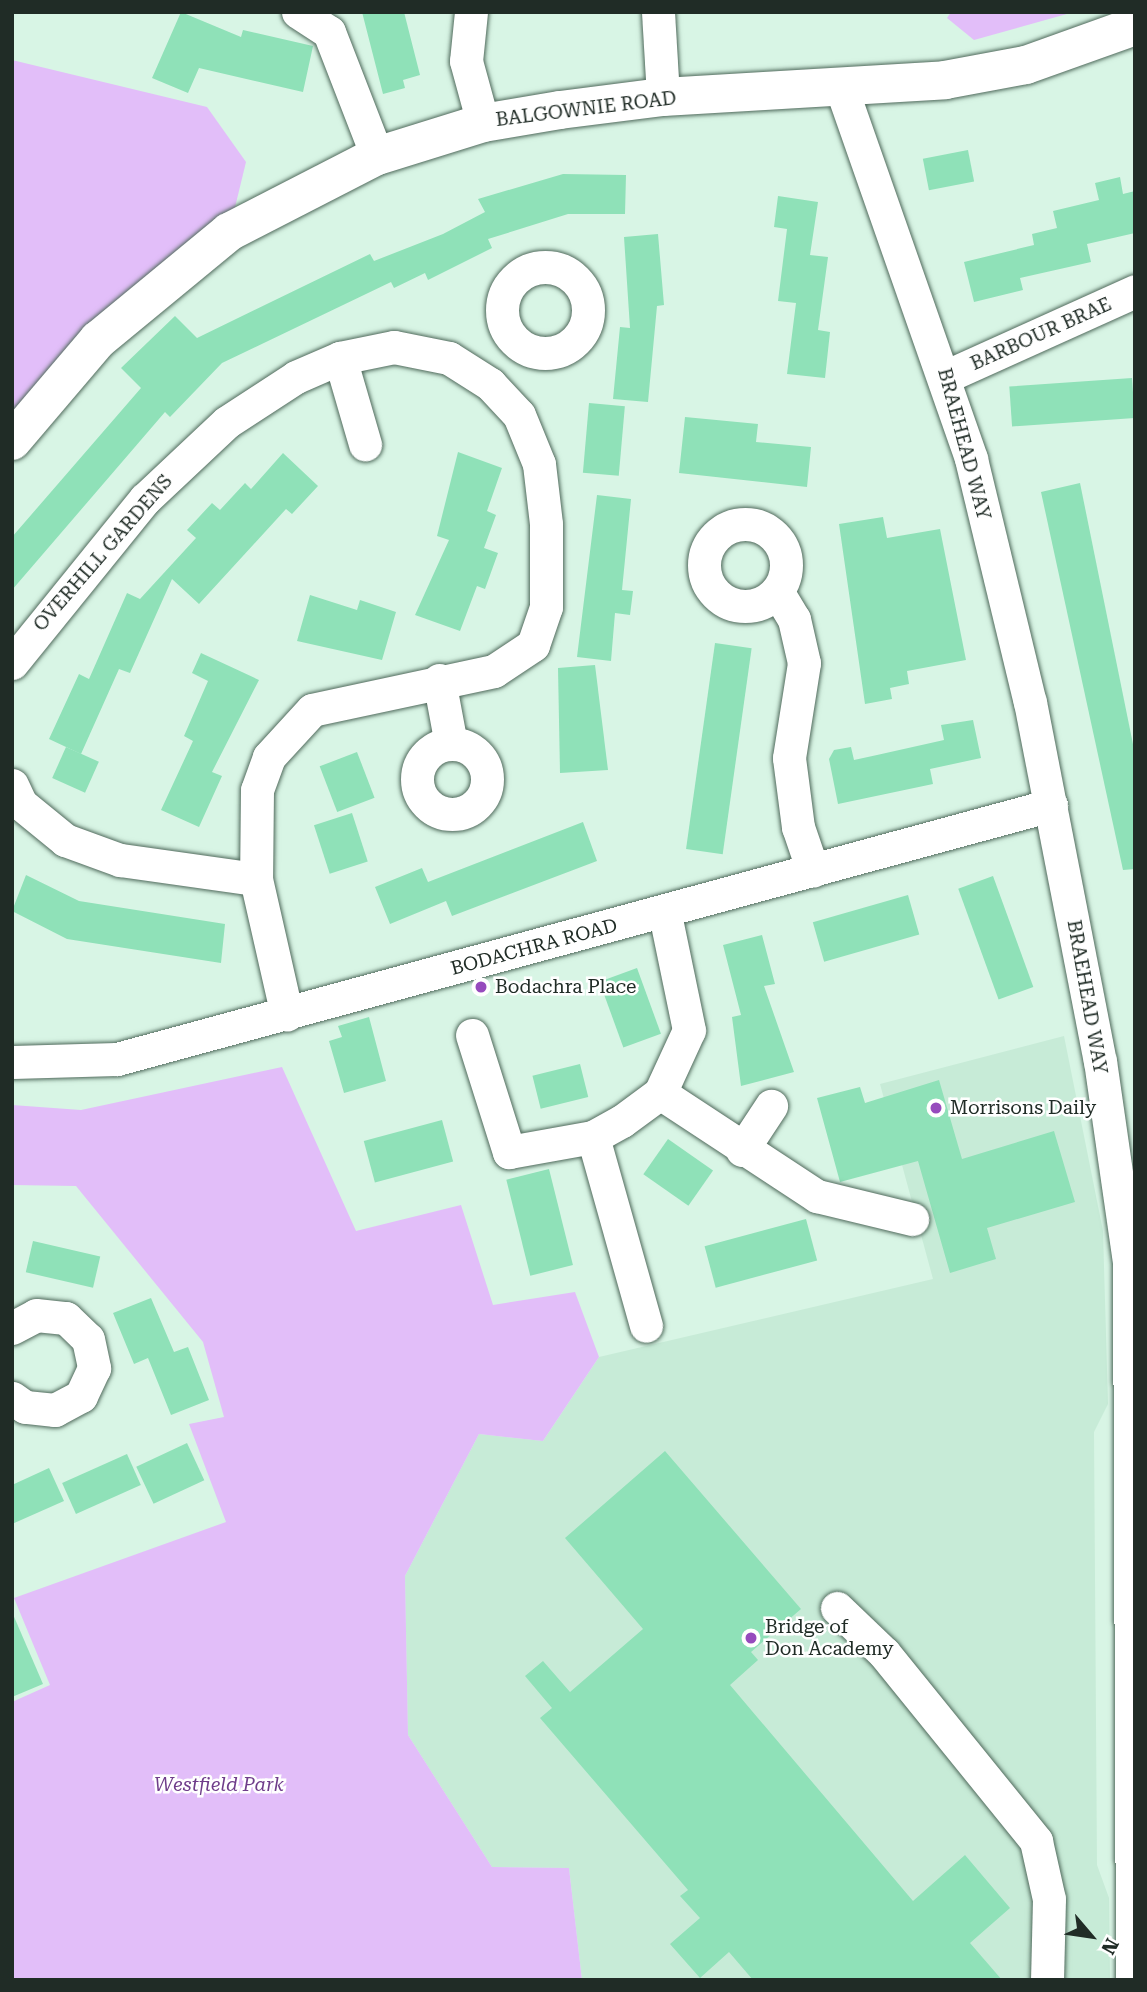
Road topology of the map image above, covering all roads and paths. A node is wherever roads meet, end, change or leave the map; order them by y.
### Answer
1 (298, 12) edge
2 (471, 12) edge
3 (658, 12) edge
4 (1135, 26) edge
5 (841, 87) junction
6 (663, 97) junction
7 (483, 123) junction
8 (377, 156) junction
9 (1135, 291) edge
10 (518, 343) dead end
11 (340, 358) junction
12 (947, 376) junction
13 (490, 384) junction
14 (12, 441) edge
15 (365, 444) dead end
16 (776, 591) dead end
17 (12, 663) edge
18 (439, 680) junction
19 (452, 744) dead end
20 (12, 785) edge
21 (1051, 805) junction
22 (813, 871) junction
23 (256, 879) junction
24 (665, 914) junction
25 (287, 1015) junction
26 (472, 1035) dead end
27 (12, 1062) edge
28 (660, 1093) junction
29 (771, 1106) dead end
30 (593, 1137) junction
31 (742, 1150) junction
32 (912, 1219) dead end
33 (646, 1326) dead end
34 (12, 1328) edge
35 (12, 1398) edge
36 (1133, 1571) edge
37 (837, 1608) dead end
38 (1047, 1980) edge
39 (1132, 1980) edge

1 - 8 street
2 - 7 street
3 - 6 street
4 - 5 street, BALGOWNIE ROAD
5 - 6 street, BALGOWNIE ROAD
5 - 12 street, BRAEHEAD WAY
6 - 7 street, BALGOWNIE ROAD
7 - 8 street, BALGOWNIE ROAD
8 - 14 street, BALGOWNIE ROAD
9 - 12 street, BARBOUR BRAE
10 - 13 street
11 - 13 street, OVERHILL GARDENS
11 - 15 street
11 - 17 street, OVERHILL GARDENS
12 - 21 street, BRAEHEAD WAY
13 - 18 street, OVERHILL GARDENS
16 - 22 street
18 - 19 street
18 - 23 street, OVERHILL GARDENS
20 - 23 street
21 - 22 street, BODACHRA ROAD
21 - 36 street, BRAEHEAD WAY
22 - 24 street, BODACHRA ROAD
23 - 25 street, OVERHILL GARDENS
24 - 25 street, BODACHRA ROAD
24 - 28 street
25 - 27 street, BODACHRA ROAD
26 - 30 street
28 - 30 street
28 - 31 street
29 - 31 street
30 - 33 street
31 - 32 street
34 - 35 street
36 - 39 street, BRAEHEAD WAY
37 - 38 street

